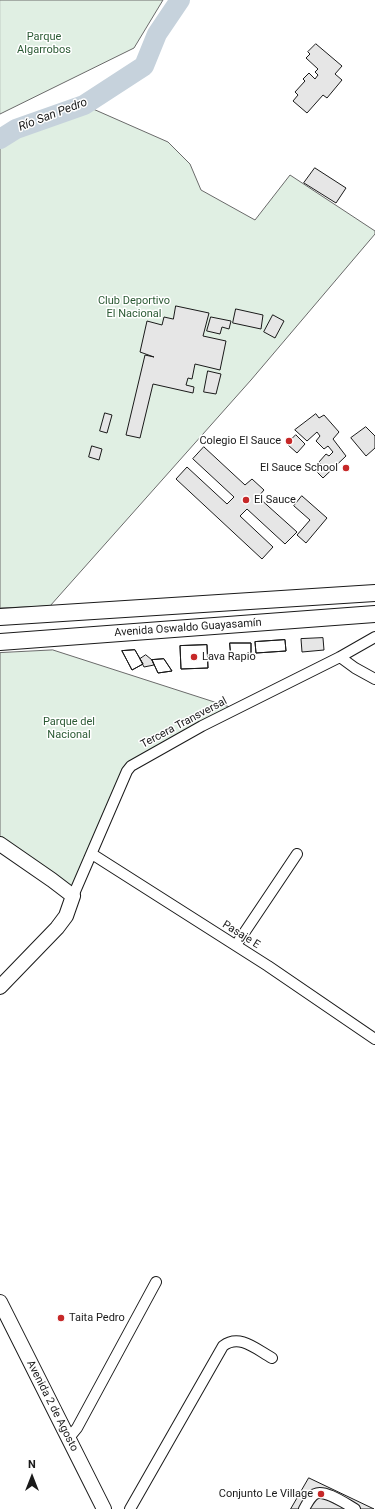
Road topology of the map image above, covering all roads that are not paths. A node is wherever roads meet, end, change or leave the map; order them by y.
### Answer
1 (375, 593) edge
2 (375, 614) edge
3 (0, 617) edge
4 (375, 637) edge
5 (0, 642) edge
6 (340, 657) junction
7 (375, 679) edge
8 (0, 844) edge
9 (92, 854) junction
10 (297, 854) dead end
11 (73, 896) junction
12 (236, 945) junction
13 (0, 987) edge
14 (375, 1039) edge
15 (156, 1282) dead end
16 (0, 1302) edge
17 (272, 1358) dead end
18 (68, 1439) junction
19 (104, 1509) edge
20 (130, 1509) edge
21 (304, 1509) edge
22 (355, 1509) edge

1 - 3 main road, Avenida Oswaldo Guayasamín
2 - 5 main road, Avenida Oswaldo Guayasamín
4 - 6 street, Tercera Transversal
6 - 7 street
6 - 9 street, Tercera Transversal
8 - 11 main road
9 - 11 street, Tercera Transversal
9 - 12 street, Pasaje E
10 - 12 street
11 - 13 main road
12 - 14 street, Pasaje E
15 - 18 street
16 - 18 main road, Avenida 2 de Agosto
17 - 20 street
18 - 19 main road, Avenida 2 de Agosto
21 - 22 street

